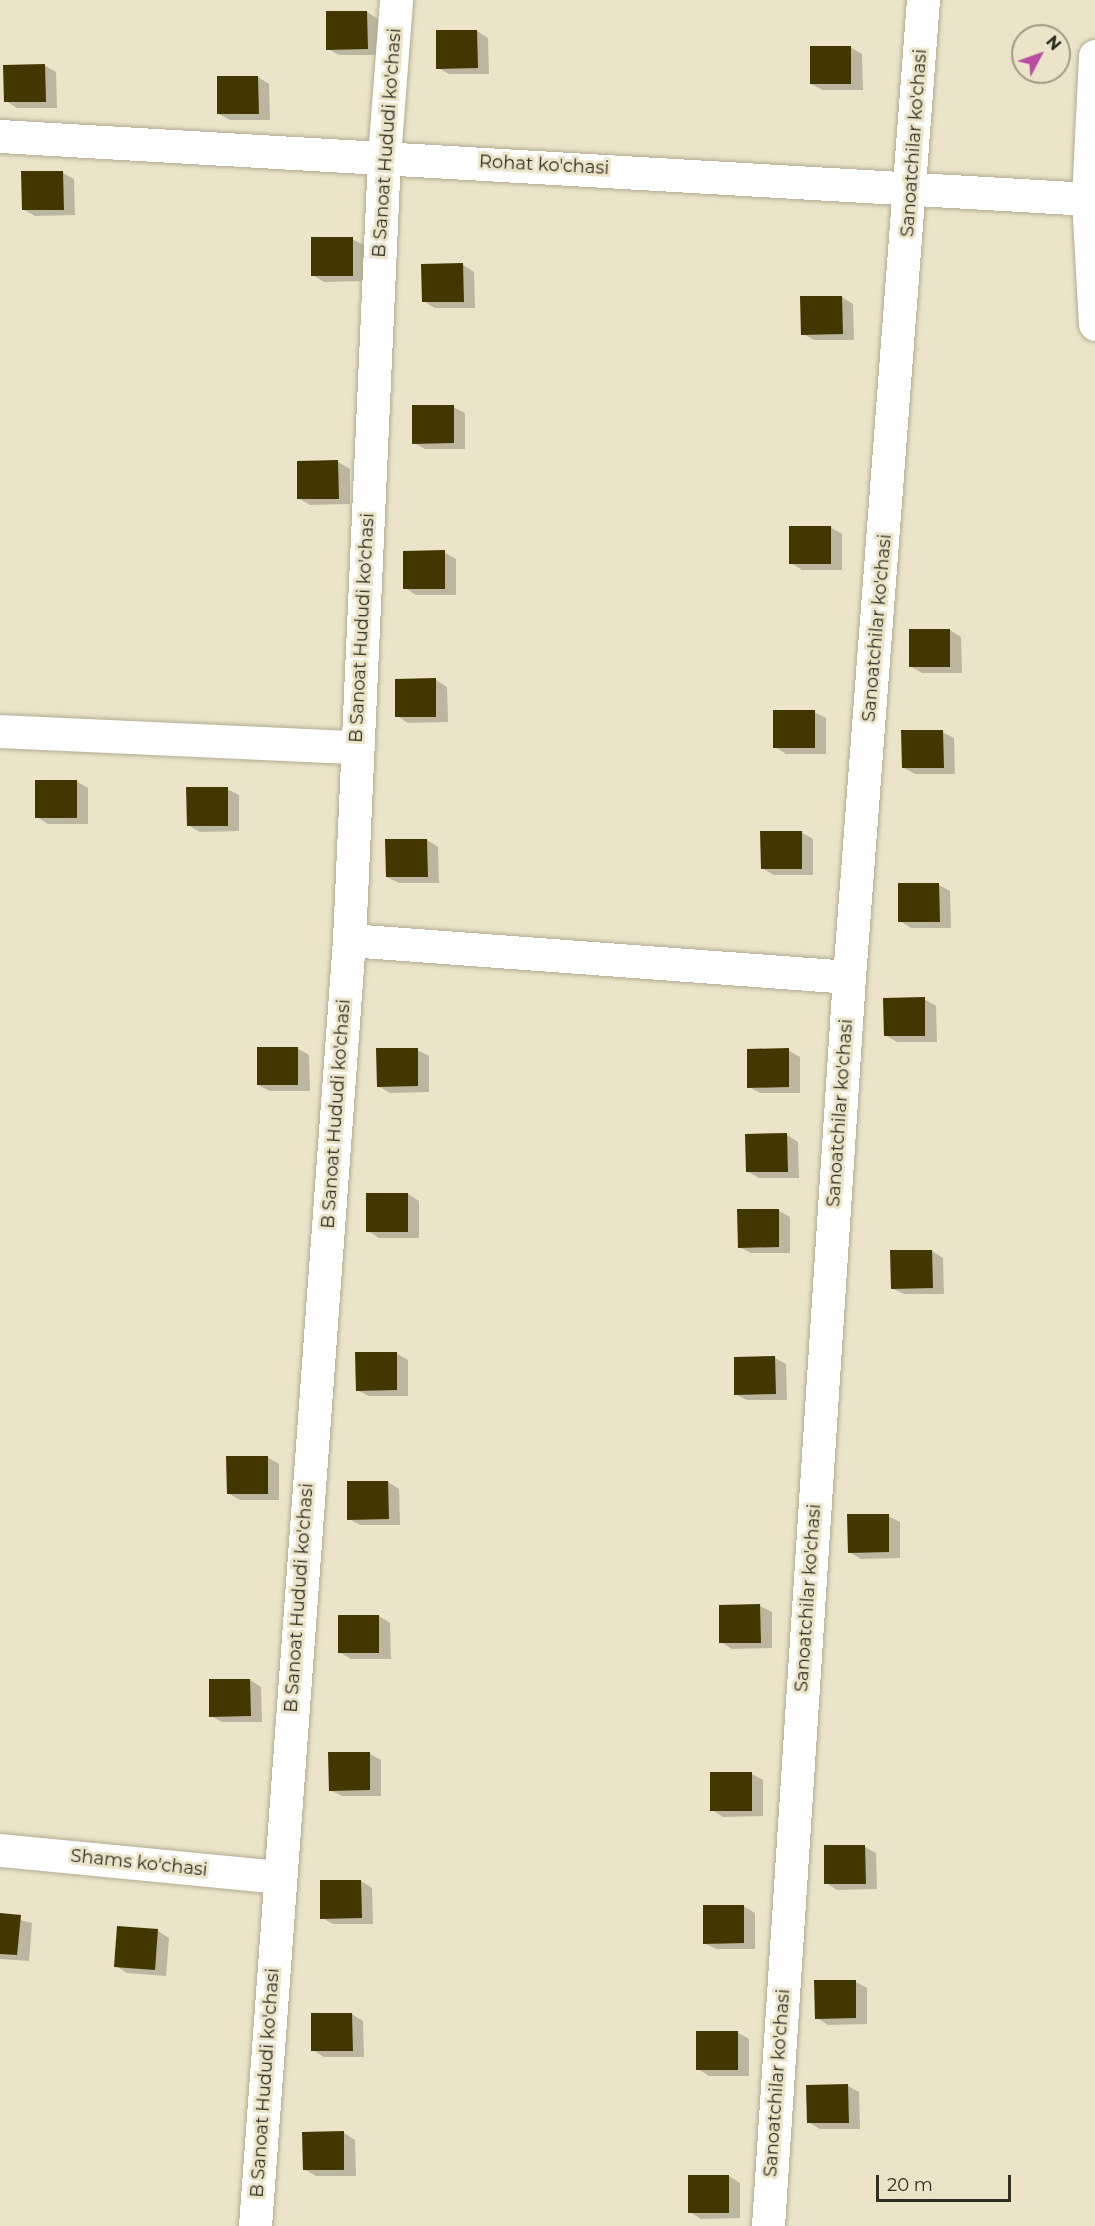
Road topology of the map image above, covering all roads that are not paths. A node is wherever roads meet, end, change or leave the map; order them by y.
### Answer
1 (396, 0) edge
2 (922, 0) edge
3 (1095, 56) edge
4 (0, 136) edge
5 (384, 157) junction
6 (912, 185) junction
7 (1088, 199) junction
8 (1095, 324) edge
9 (0, 731) edge
10 (356, 747) junction
11 (350, 940) junction
12 (849, 977) junction
13 (0, 1850) edge
14 (278, 1877) junction
15 (255, 2226) edge
16 (768, 2226) edge

1 - 5 street, B Sanoat Hududi ko'chasi
2 - 6 street, Sanoatchilar ko'chasi
3 - 7 street
4 - 5 street, Rohat ko'chasi
5 - 6 street, Rohat ko'chasi
5 - 10 street, B Sanoat Hududi ko'chasi
6 - 7 street, Rohat ko'chasi
6 - 12 street, Sanoatchilar ko'chasi
7 - 8 street
9 - 10 street
10 - 11 street, B Sanoat Hududi ko'chasi
11 - 12 street
11 - 14 street, B Sanoat Hududi ko'chasi
12 - 16 street, Sanoatchilar ko'chasi
13 - 14 street, Shams ko'chasi
14 - 15 street, B Sanoat Hududi ko'chasi

